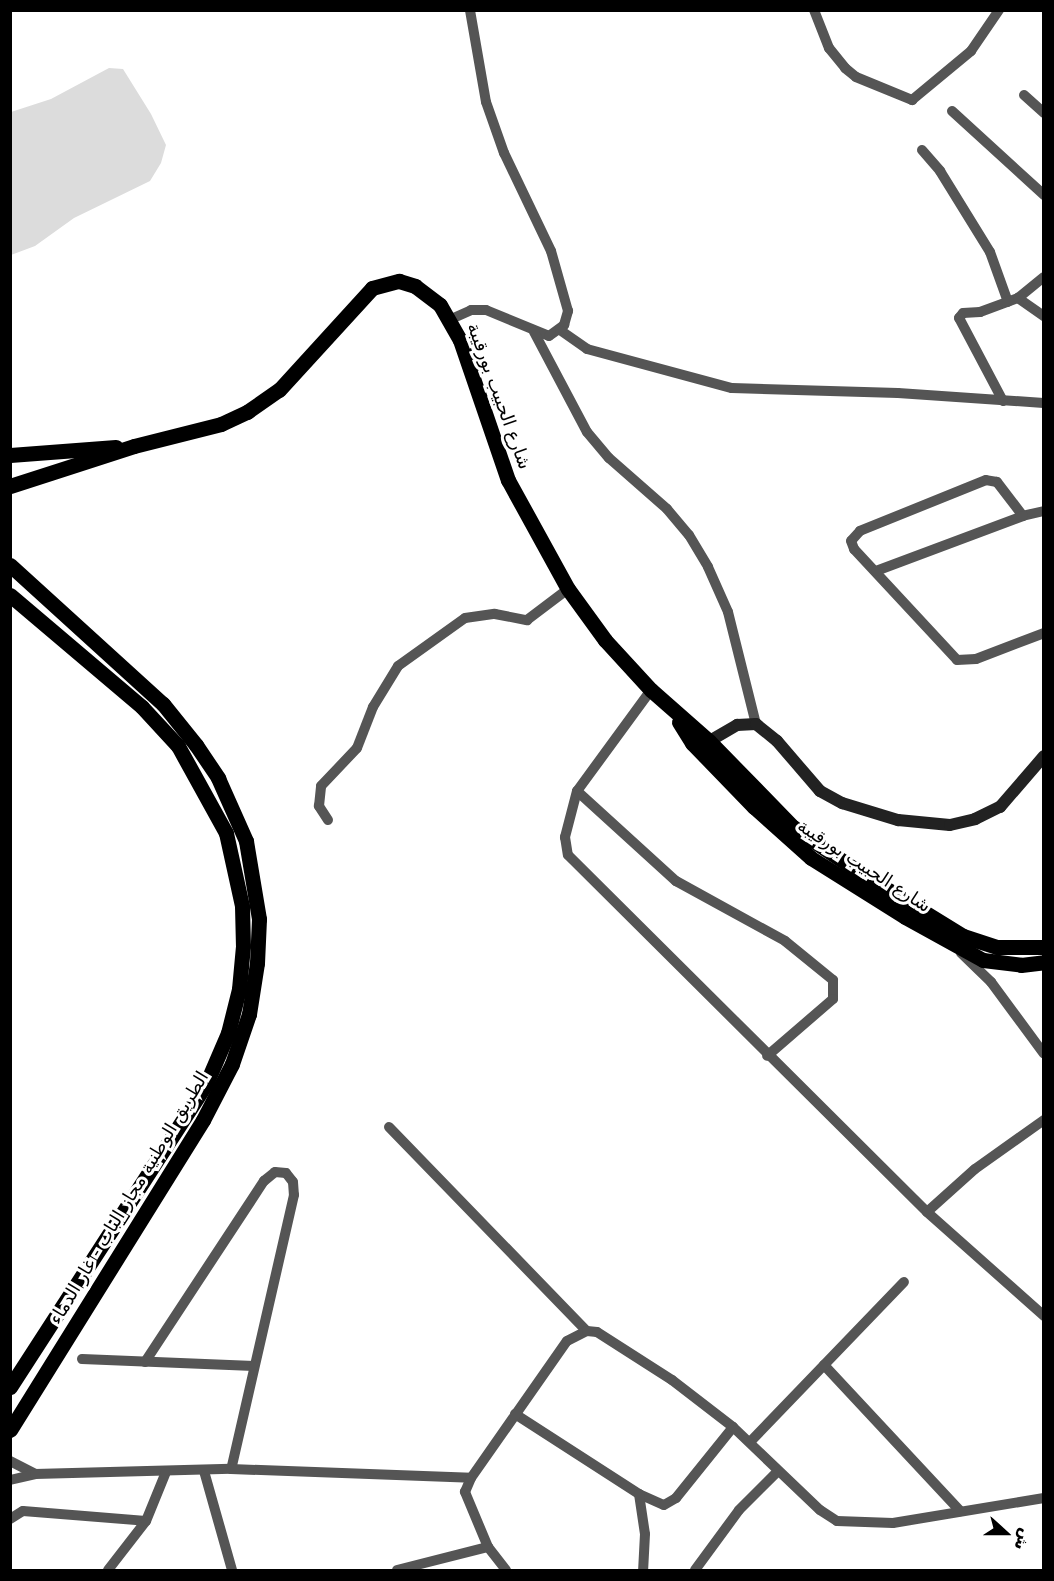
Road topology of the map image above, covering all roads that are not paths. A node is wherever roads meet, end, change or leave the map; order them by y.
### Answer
1 (470, 10) edge
2 (814, 10) edge
3 (999, 10) edge
4 (1024, 95) dead end
5 (952, 111) dead end
6 (1044, 113) edge
7 (922, 150) dead end
8 (1044, 195) edge
9 (1044, 277) edge
10 (1013, 300) junction
11 (1044, 316) edge
12 (449, 320) junction
13 (560, 330) junction
14 (534, 332) junction
15 (1003, 401) junction
16 (1044, 403) edge
17 (134, 446) junction
18 (10, 455) edge
19 (37, 477) junction
20 (10, 486) edge
21 (10, 498) edge
22 (1044, 511) edge
23 (1023, 516) junction
24 (10, 555) edge
25 (10, 565) edge
26 (876, 571) junction
27 (28, 581) junction
28 (568, 589) junction
29 (10, 596) edge
30 (10, 607) edge
31 (1044, 633) edge
32 (112, 681) junction
33 (651, 690) junction
34 (756, 724) junction
35 (703, 744) junction
36 (1044, 756) edge
37 (577, 791) junction
38 (328, 820) dead end
39 (954, 946) junction
40 (1044, 947) edge
41 (1044, 962) edge
42 (1044, 1054) edge
43 (767, 1056) junction
44 (1044, 1120) edge
45 (389, 1127) dead end
46 (927, 1212) junction
47 (904, 1282) dead end
48 (1044, 1316) edge
49 (587, 1331) junction
50 (82, 1359) dead end
51 (146, 1362) junction
52 (824, 1365) junction
53 (254, 1366) junction
54 (10, 1387) edge
55 (515, 1414) junction
56 (733, 1427) junction
57 (10, 1430) edge
58 (750, 1442) junction
59 (10, 1461) edge
60 (231, 1469) junction
61 (204, 1471) junction
62 (778, 1471) junction
63 (166, 1472) junction
64 (35, 1474) junction
65 (471, 1478) junction
66 (10, 1480) edge
67 (639, 1494) junction
68 (1044, 1498) edge
69 (960, 1511) junction
70 (10, 1519) edge
71 (146, 1521) junction
72 (488, 1547) junction
73 (108, 1570) edge
74 (232, 1570) edge
75 (397, 1570) edge
76 (506, 1570) edge
77 (643, 1570) edge
78 (696, 1570) edge

1 - 13 street
2 - 3 street
4 - 6 street
5 - 8 street
7 - 10 street
9 - 10 street
10 - 11 street
10 - 15 street
12 - 14 street
12 - 17 main road, شارع الحبيب بورقيبة
12 - 28 main road, شارع الحبيب بورقيبة
13 - 14 street
13 - 15 street
14 - 34 street
15 - 16 street
17 - 18 main road, شارع الحبيب بورقيبة
17 - 19 main road, شارع الحبيب بورقيبة
19 - 20 main road, شارع الحبيب بورقيبة
19 - 21 main road
22 - 23 street
23 - 26 street
23 - 26 street
24 - 27 main road
25 - 27 main road, الطريق الوطنية مجاز الباب - غار الدماء
26 - 31 street
27 - 57 main road, الطريق الوطنية مجاز الباب - غار الدماء
28 - 33 main road, شارع الحبيب بورقيبة
28 - 38 street
29 - 32 main road, الطريق الوطنية مجاز الباب - غار الدماء
30 - 32 main road
32 - 54 main road, الطريق الوطنية مجاز الباب - غار الدماء
33 - 35 main road, شارع الحبيب بورقيبة
33 - 37 street
34 - 35 main road
34 - 36 main road
35 - 39 main road, شارع الحبيب بورقيبة
35 - 40 main road, شارع الحبيب بورقيبة
37 - 43 street
37 - 43 street
39 - 41 main road, شارع الحبيب بورقيبة
39 - 42 street
43 - 46 street
44 - 46 street
45 - 49 street
46 - 48 street
47 - 52 street
49 - 55 street
49 - 56 street
50 - 51 street
51 - 53 street
51 - 53 street
52 - 58 street
52 - 69 street
53 - 60 street
55 - 65 street
55 - 67 street
56 - 58 street
56 - 67 street
58 - 62 street
59 - 64 street
60 - 61 street
60 - 65 street
61 - 63 street
61 - 74 street
62 - 69 street
62 - 78 street
63 - 64 street
63 - 71 street
64 - 66 street
65 - 72 street
67 - 77 street
68 - 69 street
70 - 71 street
71 - 73 street
72 - 75 street
72 - 76 street

